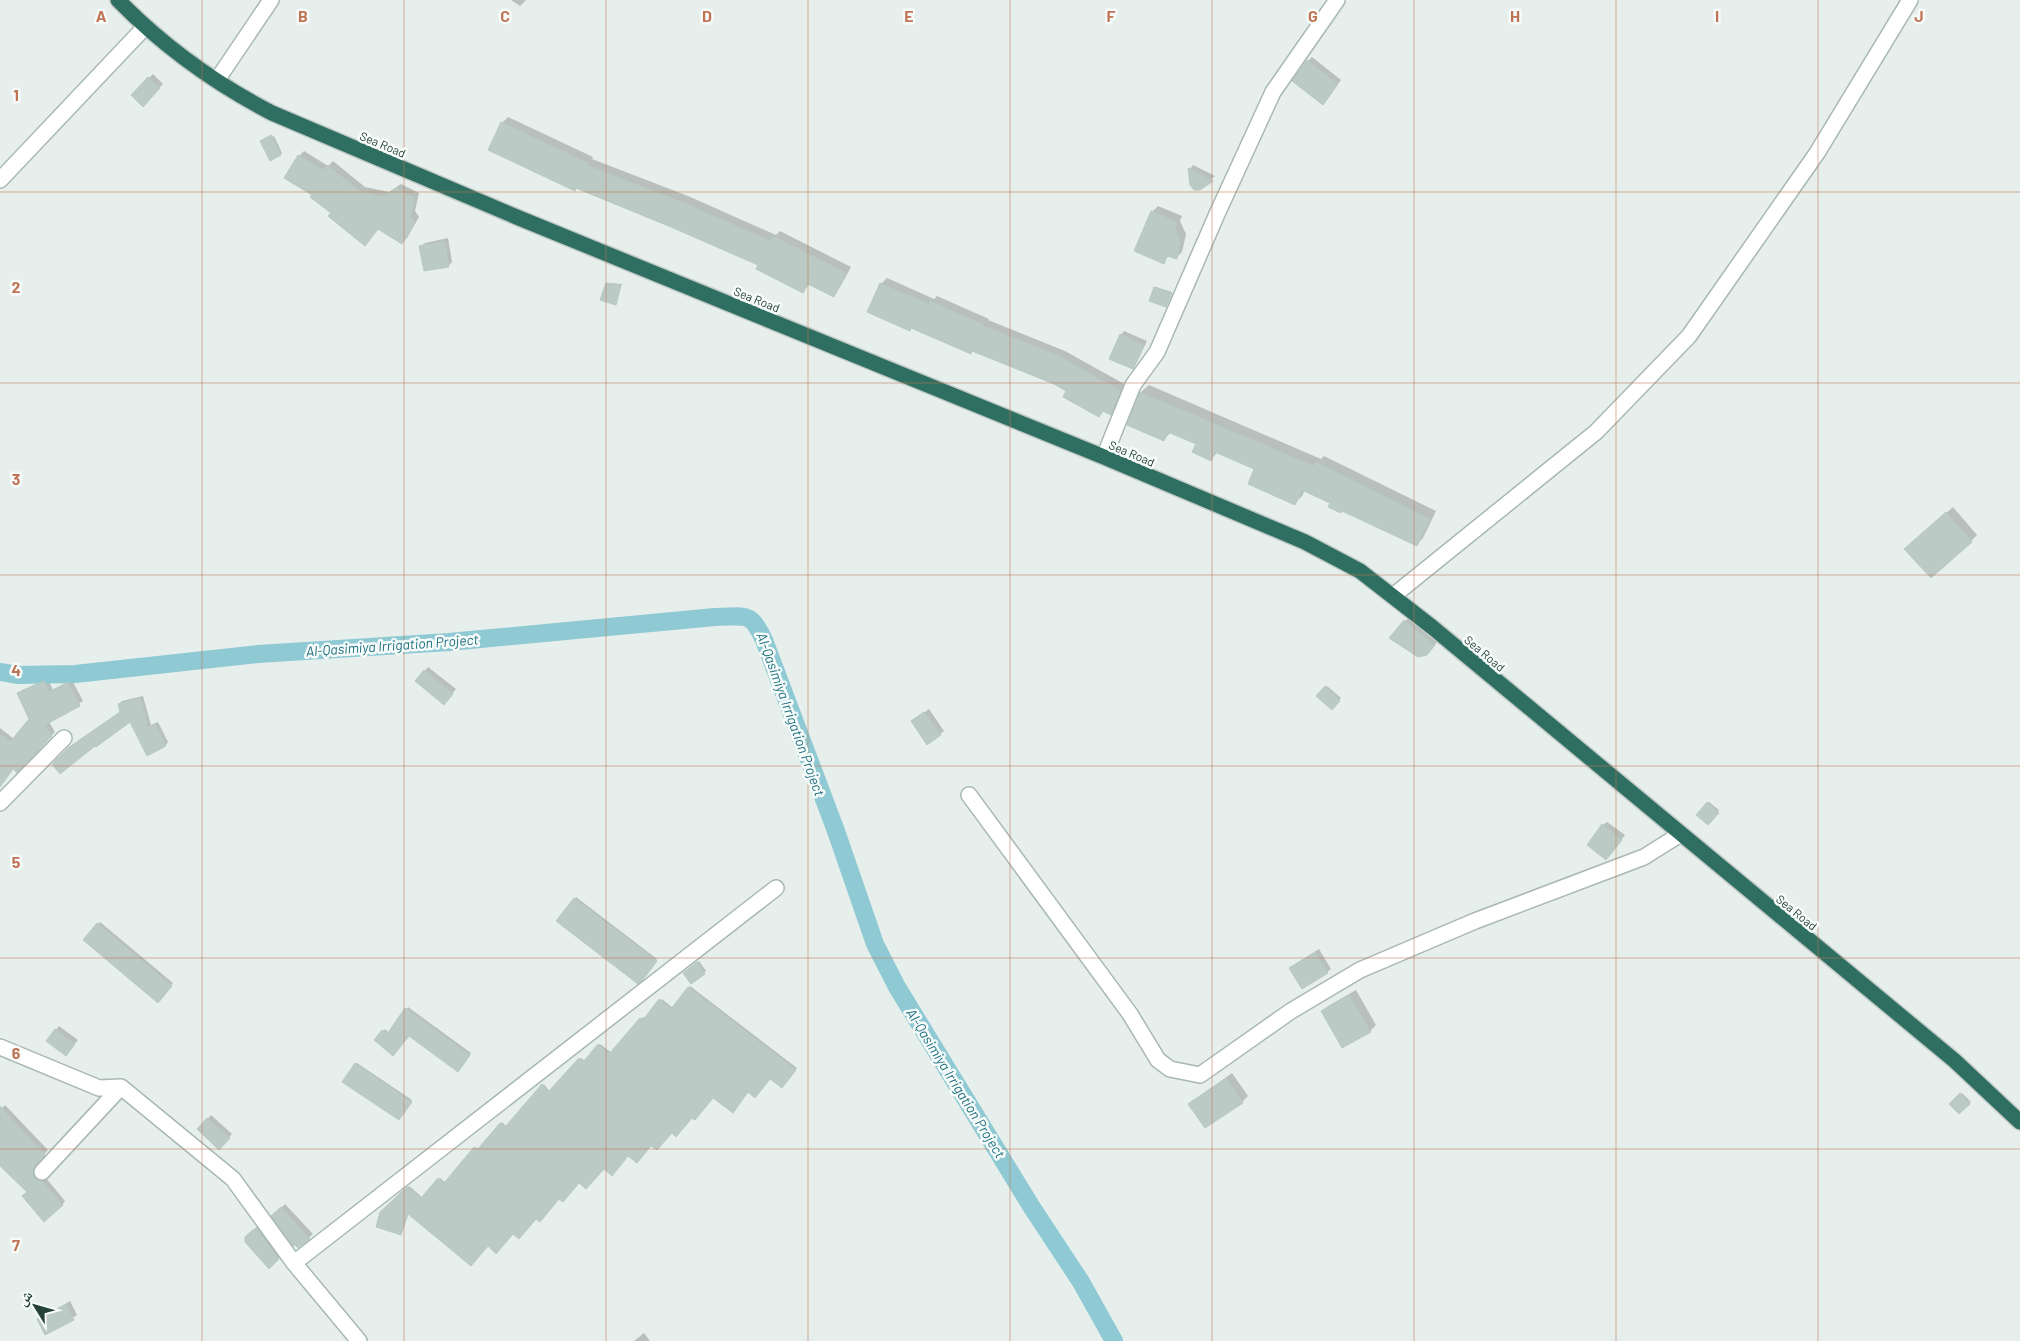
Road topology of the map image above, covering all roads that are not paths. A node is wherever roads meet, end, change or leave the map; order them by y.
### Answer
1 (118, 0) edge
2 (272, 0) edge
3 (1337, 0) edge
4 (1910, 0) edge
5 (145, 27) junction
6 (217, 80) junction
7 (0, 180) edge
8 (1104, 457) junction
9 (1393, 596) junction
10 (64, 738) dead end
11 (969, 795) dead end
12 (0, 803) edge
13 (1679, 834) junction
14 (776, 888) dead end
15 (0, 1047) edge
16 (121, 1087) junction
17 (2020, 1122) edge
18 (42, 1172) dead end
19 (294, 1263) junction
20 (358, 1341) edge

1 - 5 highway, Sea Road
2 - 6 street
3 - 8 street
4 - 9 street
5 - 6 highway, Sea Road
5 - 7 street
6 - 8 highway, Sea Road
8 - 9 highway, Sea Road
9 - 13 highway, Sea Road
10 - 12 street
11 - 13 street
13 - 17 highway, Sea Road
14 - 19 street
15 - 16 street
16 - 18 street
16 - 19 street
19 - 20 street

